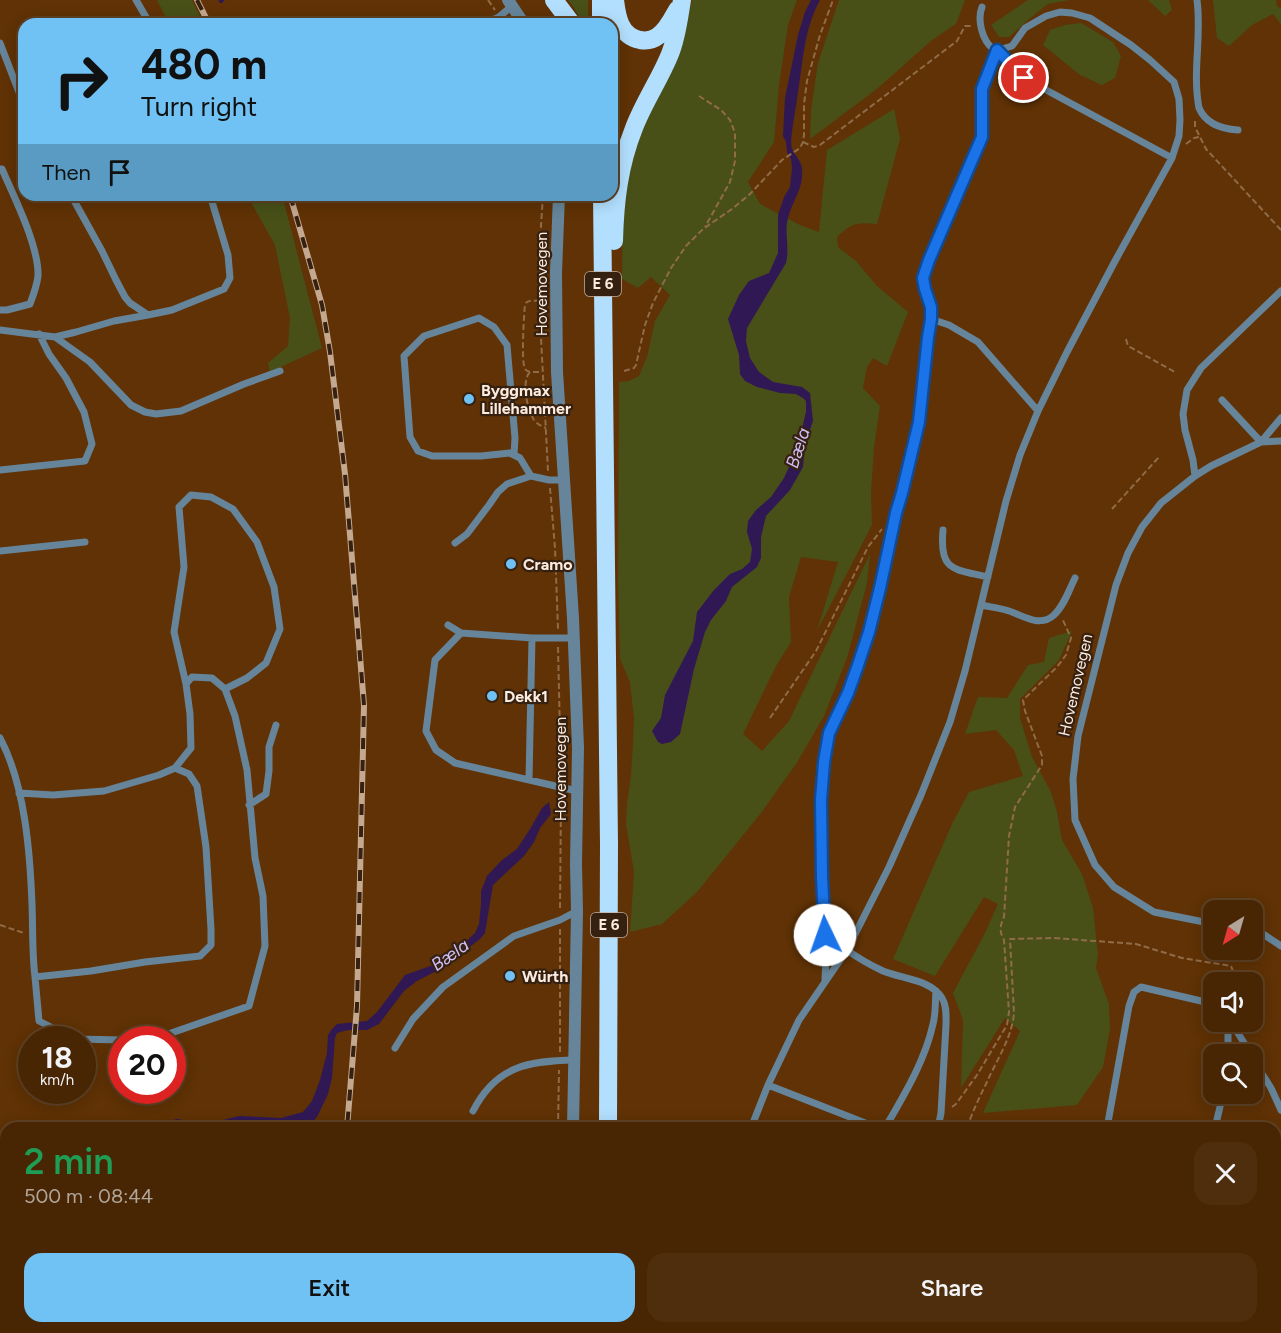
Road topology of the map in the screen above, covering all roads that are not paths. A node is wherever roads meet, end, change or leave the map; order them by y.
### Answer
1 (136, 0) edge
2 (554, 0) edge
3 (601, 0) edge
4 (615, 0) edge
5 (682, 0) edge
6 (1197, 0) edge
7 (510, 3) edge
8 (982, 7) dead end
9 (146, 18) edge
10 (495, 18) edge
11 (520, 18) edge
12 (568, 18) edge
13 (601, 18) edge
14 (618, 18) edge
15 (618, 21) edge
16 (0, 43) edge
17 (997, 50) junction
18 (18, 90) edge
19 (1238, 130) dead end
20 (1172, 158) junction
21 (0, 168) edge
22 (618, 183) edge
23 (74, 201) edge
24 (212, 201) edge
25 (559, 201) edge
26 (593, 201) edge
27 (602, 201) edge
28 (616, 201) edge
29 (1281, 291) edge
30 (0, 310) edge
31 (148, 315) junction
32 (931, 319) junction
33 (0, 330) edge
34 (39, 334) junction
35 (55, 336) junction
36 (280, 371) dead end
37 (604, 374) junction
38 (1222, 400) dead end
39 (1038, 411) junction
40 (1281, 418) edge
41 (1281, 441) edge
42 (1261, 442) junction
43 (514, 455) junction
44 (0, 470) edge
45 (531, 476) junction
46 (1195, 476) junction
47 (563, 480) junction
48 (943, 530) dead end
49 (606, 540) junction
50 (85, 542) dead end
51 (455, 543) dead end
52 (0, 551) edge
53 (988, 577) junction
54 (1075, 578) dead end
55 (981, 605) junction
56 (448, 625) dead end
57 (461, 633) junction
58 (532, 638) junction
59 (574, 638) junction
60 (186, 684) junction
61 (225, 689) junction
62 (276, 725) dead end
63 (0, 738) edge
64 (175, 768) junction
65 (529, 780) junction
66 (577, 791) junction
67 (19, 793) junction
68 (249, 805) junction
69 (577, 911) junction
70 (1203, 922) edge
71 (1263, 934) edge
72 (1281, 946) edge
73 (847, 950) junction
74 (35, 977) junction
75 (825, 981) junction
76 (936, 991) junction
77 (1203, 1001) edge
78 (186, 1028) edge
79 (108, 1040) edge
80 (395, 1048) dead end
81 (575, 1060) junction
82 (1263, 1075) edge
83 (768, 1085) junction
84 (1221, 1104) edge
85 (1281, 1110) edge
86 (473, 1112) dead end
87 (573, 1122) edge
88 (608, 1122) edge
89 (753, 1122) edge
90 (863, 1122) edge
91 (888, 1122) edge
92 (939, 1122) edge
93 (1108, 1122) edge
94 (1216, 1122) edge

1 - 9 lane
2 - 12 highway
3 - 13 highway
4 - 14 highway
5 - 15 highway
5 - 22 highway
6 - 19 lane
7 - 10 lane
7 - 11 street
8 - 17 lane
16 - 18 lane
17 - 20 lane
17 - 20 lane
17 - 32 lane
20 - 39 lane
21 - 30 lane
23 - 31 lane
24 - 31 lane
25 - 47 street, Hovemovegen
26 - 49 highway
27 - 37 highway, E 6
28 - 37 highway
29 - 46 lane
31 - 35 lane
32 - 39 lane
32 - 75 lane
33 - 34 lane
34 - 35 lane
34 - 44 lane
35 - 36 lane
37 - 49 highway, E 6
38 - 42 lane
39 - 53 lane
40 - 42 lane, Hovemovegen
41 - 42 lane, Hovemovegen
42 - 46 lane, Hovemovegen
43 - 43 lane
43 - 45 lane
45 - 47 lane
45 - 51 lane
46 - 70 lane, Hovemovegen
47 - 59 street, Hovemovegen
48 - 53 lane
49 - 88 highway, E 6
50 - 52 lane
53 - 55 lane
54 - 55 lane
55 - 73 lane
56 - 57 lane
57 - 58 lane
57 - 65 lane
58 - 59 lane
58 - 65 lane
59 - 66 street, Hovemovegen
60 - 61 lane
60 - 61 lane
60 - 64 lane
61 - 68 lane
62 - 68 lane
63 - 67 lane
64 - 67 lane
64 - 74 lane
65 - 66 lane
66 - 69 street, Hovemovegen
67 - 74 lane
68 - 78 lane
69 - 80 lane
69 - 81 street, Hovemovegen
71 - 72 lane
73 - 75 lane
73 - 76 lane
74 - 79 lane
75 - 83 lane
76 - 91 lane
76 - 92 lane
77 - 93 lane
81 - 86 lane
81 - 87 street, Hovemovegen
82 - 85 lane
83 - 89 lane
83 - 90 lane
84 - 94 lane

